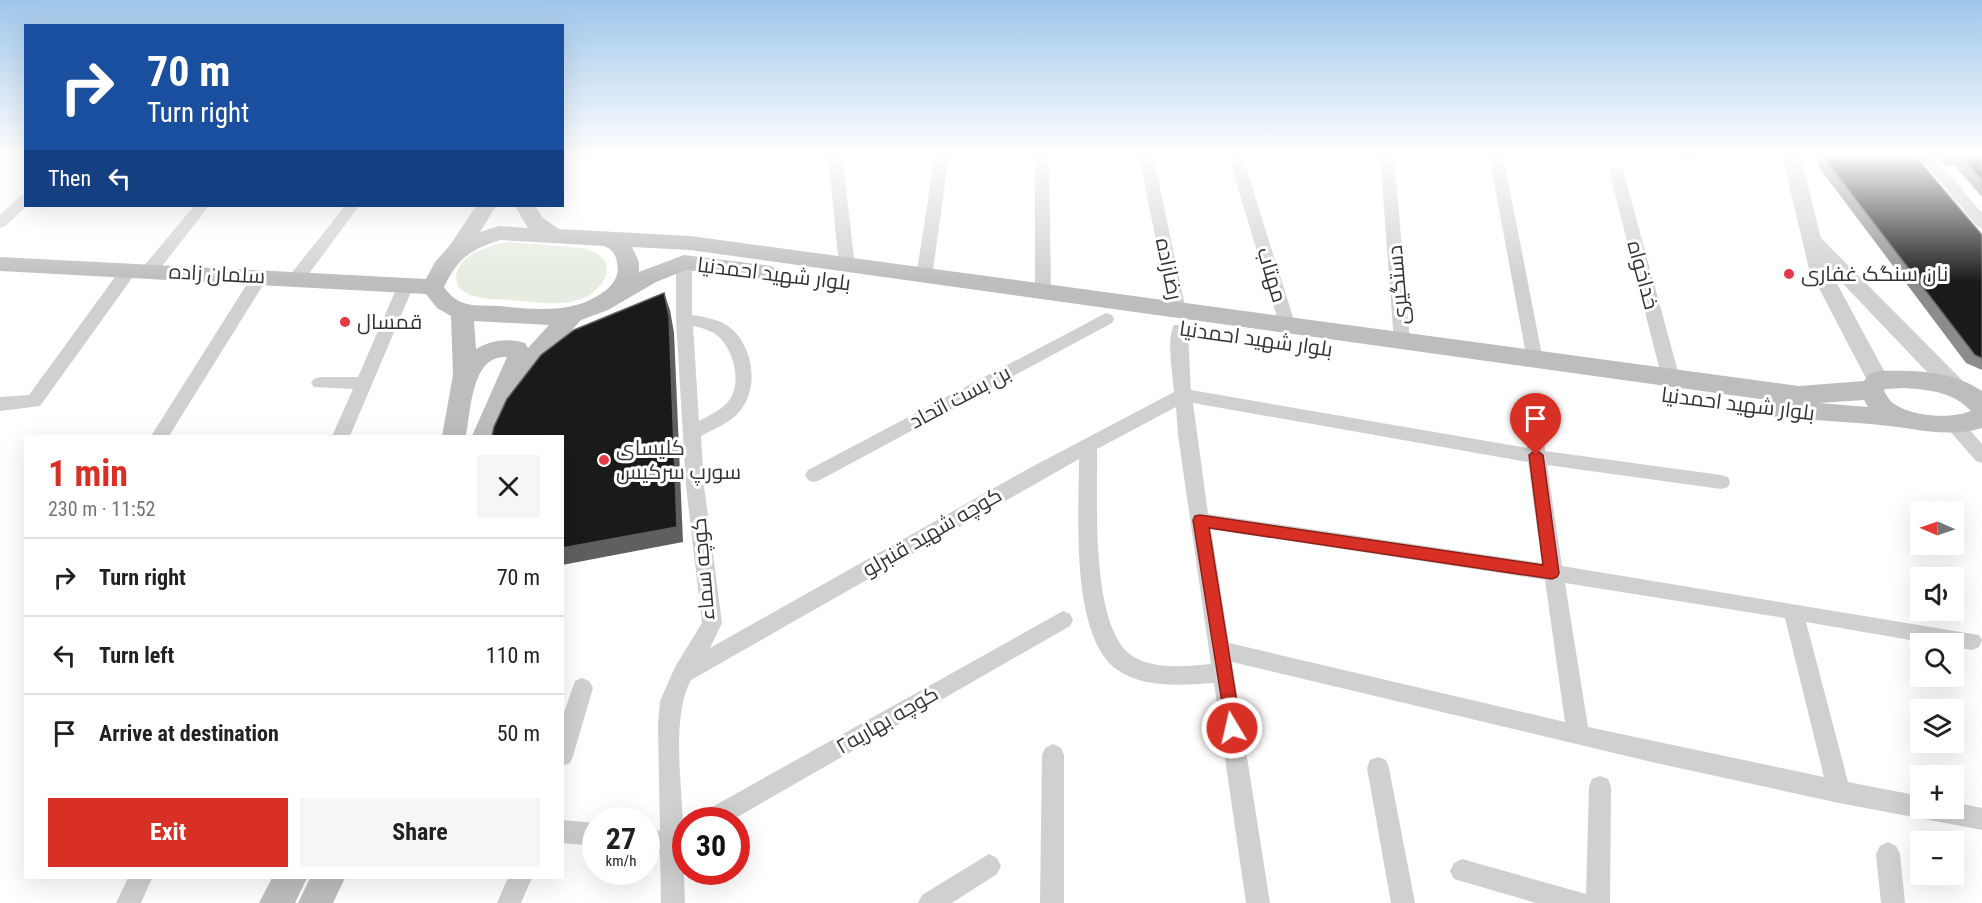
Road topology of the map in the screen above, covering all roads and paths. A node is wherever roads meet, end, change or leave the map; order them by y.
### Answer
1 (840, 197) edge
2 (936, 197) edge
3 (1042, 197) edge
4 (1154, 197) edge
5 (1248, 197) edge
6 (1390, 197) edge
7 (1504, 197) edge
8 (1623, 197) edge
9 (1802, 197) edge
10 (1960, 197) edge
11 (24, 200) edge
12 (201, 207) edge
13 (351, 207) edge
14 (485, 207) edge
15 (526, 207) edge
16 (0, 223) edge
17 (1982, 223) edge
18 (551, 234) junction
19 (587, 236) junction
20 (1812, 239) junction
21 (458, 250) junction
22 (687, 253) junction
23 (0, 264) edge
24 (847, 266) junction
25 (139, 270) junction
26 (260, 277) junction
27 (924, 277) junction
28 (296, 279) junction
29 (406, 285) junction
30 (433, 287) junction
31 (1043, 293) junction
32 (617, 294) junction
33 (462, 312) junction
34 (574, 314) junction
35 (684, 319) junction
36 (1106, 319) junction
37 (1179, 320) junction
38 (1288, 327) junction
39 (1402, 342) junction
40 (1535, 360) junction
41 (465, 375) junction
42 (1671, 379) junction
43 (320, 383) dead end
44 (364, 383) junction
45 (508, 384) junction
46 (1875, 385) junction
47 (1184, 395) junction
48 (1972, 396) edge
49 (1533, 402) dead end
50 (0, 404) edge
51 (1982, 417) edge
52 (1902, 419) junction
53 (1954, 424) junction
54 (692, 432) junction
55 (161, 435) edge
56 (341, 435) edge
57 (454, 435) edge
58 (484, 435) edge
59 (1088, 446) junction
60 (1536, 455) junction
61 (1982, 456) edge
62 (814, 475) dead end
63 (1721, 482) dead end
64 (1200, 520) junction
65 (1552, 573) junction
66 (1794, 611) junction
67 (1063, 620) dead end
68 (1972, 641) dead end
69 (1220, 650) junction
70 (1224, 672) junction
71 (682, 674) junction
72 (582, 688) dead end
73 (1578, 734) junction
74 (564, 749) edge
75 (1053, 755) dead end
76 (1378, 768) dead end
77 (1600, 788) dead end
78 (1839, 792) junction
79 (1910, 805) edge
80 (675, 807) edge
81 (734, 807) edge
82 (1964, 815) edge
83 (1982, 819) edge
84 (564, 831) edge
85 (582, 833) edge
86 (1888, 854) dead end
87 (989, 866) dead end
88 (1462, 871) dead end
89 (140, 879) edge
90 (289, 879) edge
91 (327, 879) edge
92 (520, 879) edge
93 (674, 885) edge
94 (128, 903) edge
95 (276, 903) edge
96 (315, 903) edge
97 (509, 903) edge
98 (673, 903) edge
99 (930, 903) edge
100 (1052, 903) edge
101 (1258, 903) edge
102 (1403, 903) edge
103 (1580, 903) edge
104 (1598, 903) edge
105 (1893, 903) edge

1 - 24 street
2 - 27 street
3 - 31 street
4 - 37 street, رضازاده
5 - 38 street, مهتاب
6 - 39 street, دستگیری
7 - 40 street
8 - 42 street, خداخواه
9 - 20 street
10 - 17 street
11 - 16 street
12 - 25 street
13 - 28 street
14 - 21 main road
15 - 18 main road
18 - 19 main road
18 - 21 main road
19 - 22 main road, بلوار شهید احمدنیا
19 - 32 main road
20 - 46 street
20 - 48 street
21 - 30 main road
22 - 24 main road, بلوار شهید احمدنیا
22 - 32 main road, بلوار شهید احمدنیا
22 - 35 street, کوچه سماء
22 - 36 main road, بلوار شهید احمدنیا
23 - 25 main road, سلمان زاده
24 - 27 main road, بلوار شهید احمدنیا
25 - 26 main road, سلمان زاده
25 - 50 street
26 - 28 main road, سلمان زاده
26 - 55 street
27 - 31 main road, بلوار شهید احمدنیا
28 - 29 main road, سلمان زاده
29 - 30 main road, سلمان زاده
29 - 44 street
30 - 33 main road
31 - 37 main road, بلوار شهید احمدنیا
32 - 34 main road, بلوار شهید احمدنیا
33 - 34 main road
33 - 41 main road
34 - 45 main road
35 - 54 street, کوچه سماء
35 - 54 street
36 - 37 main road, بلوار شهید احمدنیا
36 - 62 street, بن بست اتحاد
37 - 38 main road, بلوار شهید احمدنیا
37 - 47 street, رضازاده
37 - 52 main road, بلوار شهید احمدنیا
38 - 39 main road, بلوار شهید احمدنیا
39 - 40 main road, بلوار شهید احمدنیا
40 - 42 main road, بلوار شهید احمدنیا
41 - 45 main road
41 - 57 main road
42 - 46 main road, بلوار شهید احمدنیا
43 - 44 street
44 - 56 street
45 - 58 main road
46 - 48 main road, بلوار شهید احمدنیا
46 - 52 main road
47 - 59 street, کوچه شهید قنبرلو
47 - 60 street
47 - 64 street, رضازاده
49 - 60 street
51 - 53 main road, بلوار شهید احمدنیا
52 - 53 main road, بلوار شهید احمدنیا
53 - 61 street
54 - 71 street, کوچه سماء
59 - 70 street
59 - 71 street, کوچه شهید قنبرلو
60 - 63 street
60 - 65 street
64 - 65 street
64 - 69 street, رضازاده
65 - 66 street
65 - 73 street
66 - 68 street
66 - 78 street
67 - 81 street, کوچه بهاریه۲
69 - 70 street, رضازاده
69 - 73 street
70 - 101 street, رضازاده
71 - 80 street, کوچه سماء
72 - 74 street
73 - 78 street
75 - 100 street
76 - 102 street
77 - 104 street
78 - 79 street
82 - 83 street
84 - 85 street
86 - 105 street
87 - 99 street
88 - 103 street
89 - 94 street
90 - 95 main road
91 - 96 main road
92 - 97 street
93 - 98 street, کوچه سماء

